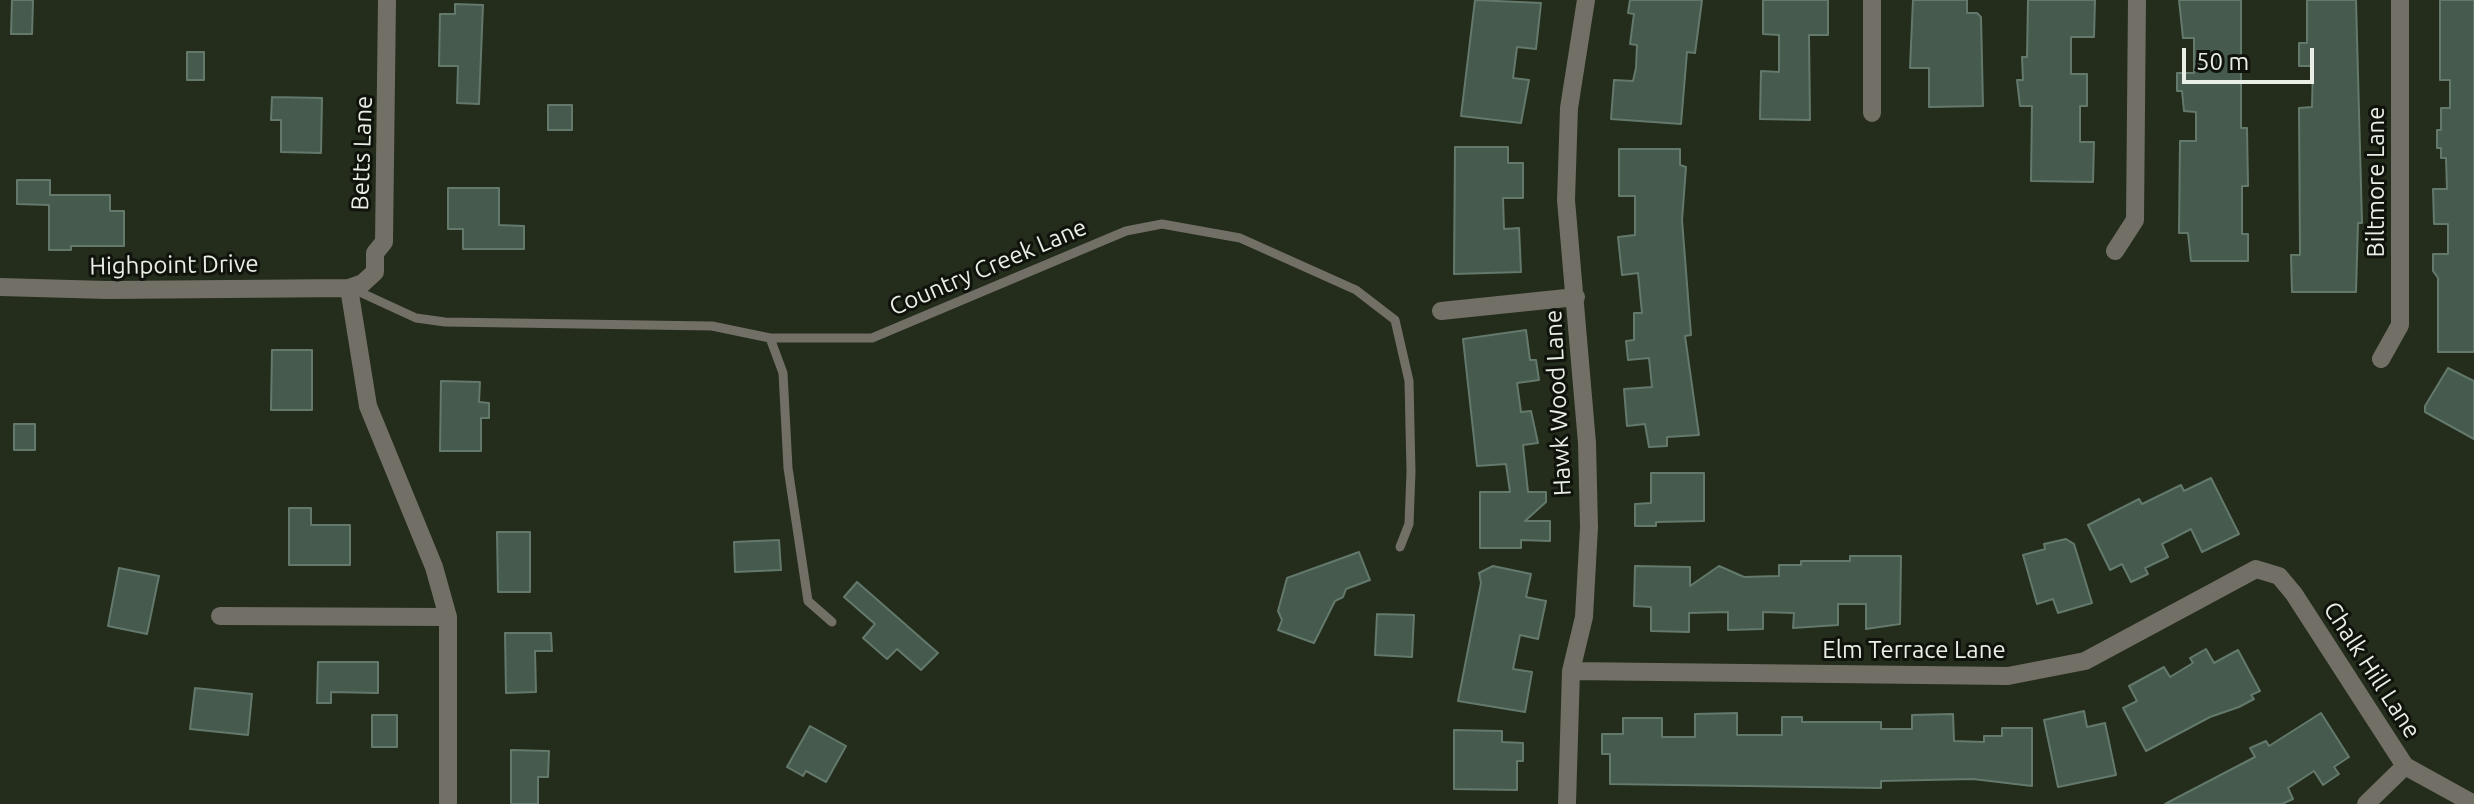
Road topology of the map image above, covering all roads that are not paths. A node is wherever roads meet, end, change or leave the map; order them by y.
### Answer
1 (387, 0) edge
2 (1586, 0) edge
3 (1872, 0) edge
4 (2137, 0) edge
5 (2400, 0) edge
6 (1872, 113) dead end
7 (2115, 251) dead end
8 (0, 287) edge
9 (349, 288) junction
10 (1576, 297) junction
11 (1441, 311) dead end
12 (770, 338) junction
13 (2381, 359) dead end
14 (1400, 547) dead end
15 (2279, 576) joint
16 (220, 616) dead end
17 (448, 617) junction
18 (832, 622) dead end
19 (1571, 671) junction
20 (2405, 766) junction
21 (448, 804) edge
22 (1567, 804) edge
23 (2366, 804) edge
24 (2474, 804) edge

1 - 9 street, Betts Lane
2 - 10 street, Hawk Wood Lane
3 - 6 street
4 - 7 street
5 - 13 street, Biltmore Lane
8 - 9 street, Highpoint Drive
9 - 12 lane, Country Creek Lane
9 - 17 street
10 - 11 street
10 - 19 street, Hawk Wood Lane
12 - 14 lane, Country Creek Lane
12 - 18 lane
15 - 19 street, Elm Terrace Lane
15 - 20 street, Chalk Hill Lane
16 - 17 street
17 - 21 street
19 - 22 street, Hawk Wood Lane
20 - 23 street
20 - 24 street, Chalk Hill Lane

